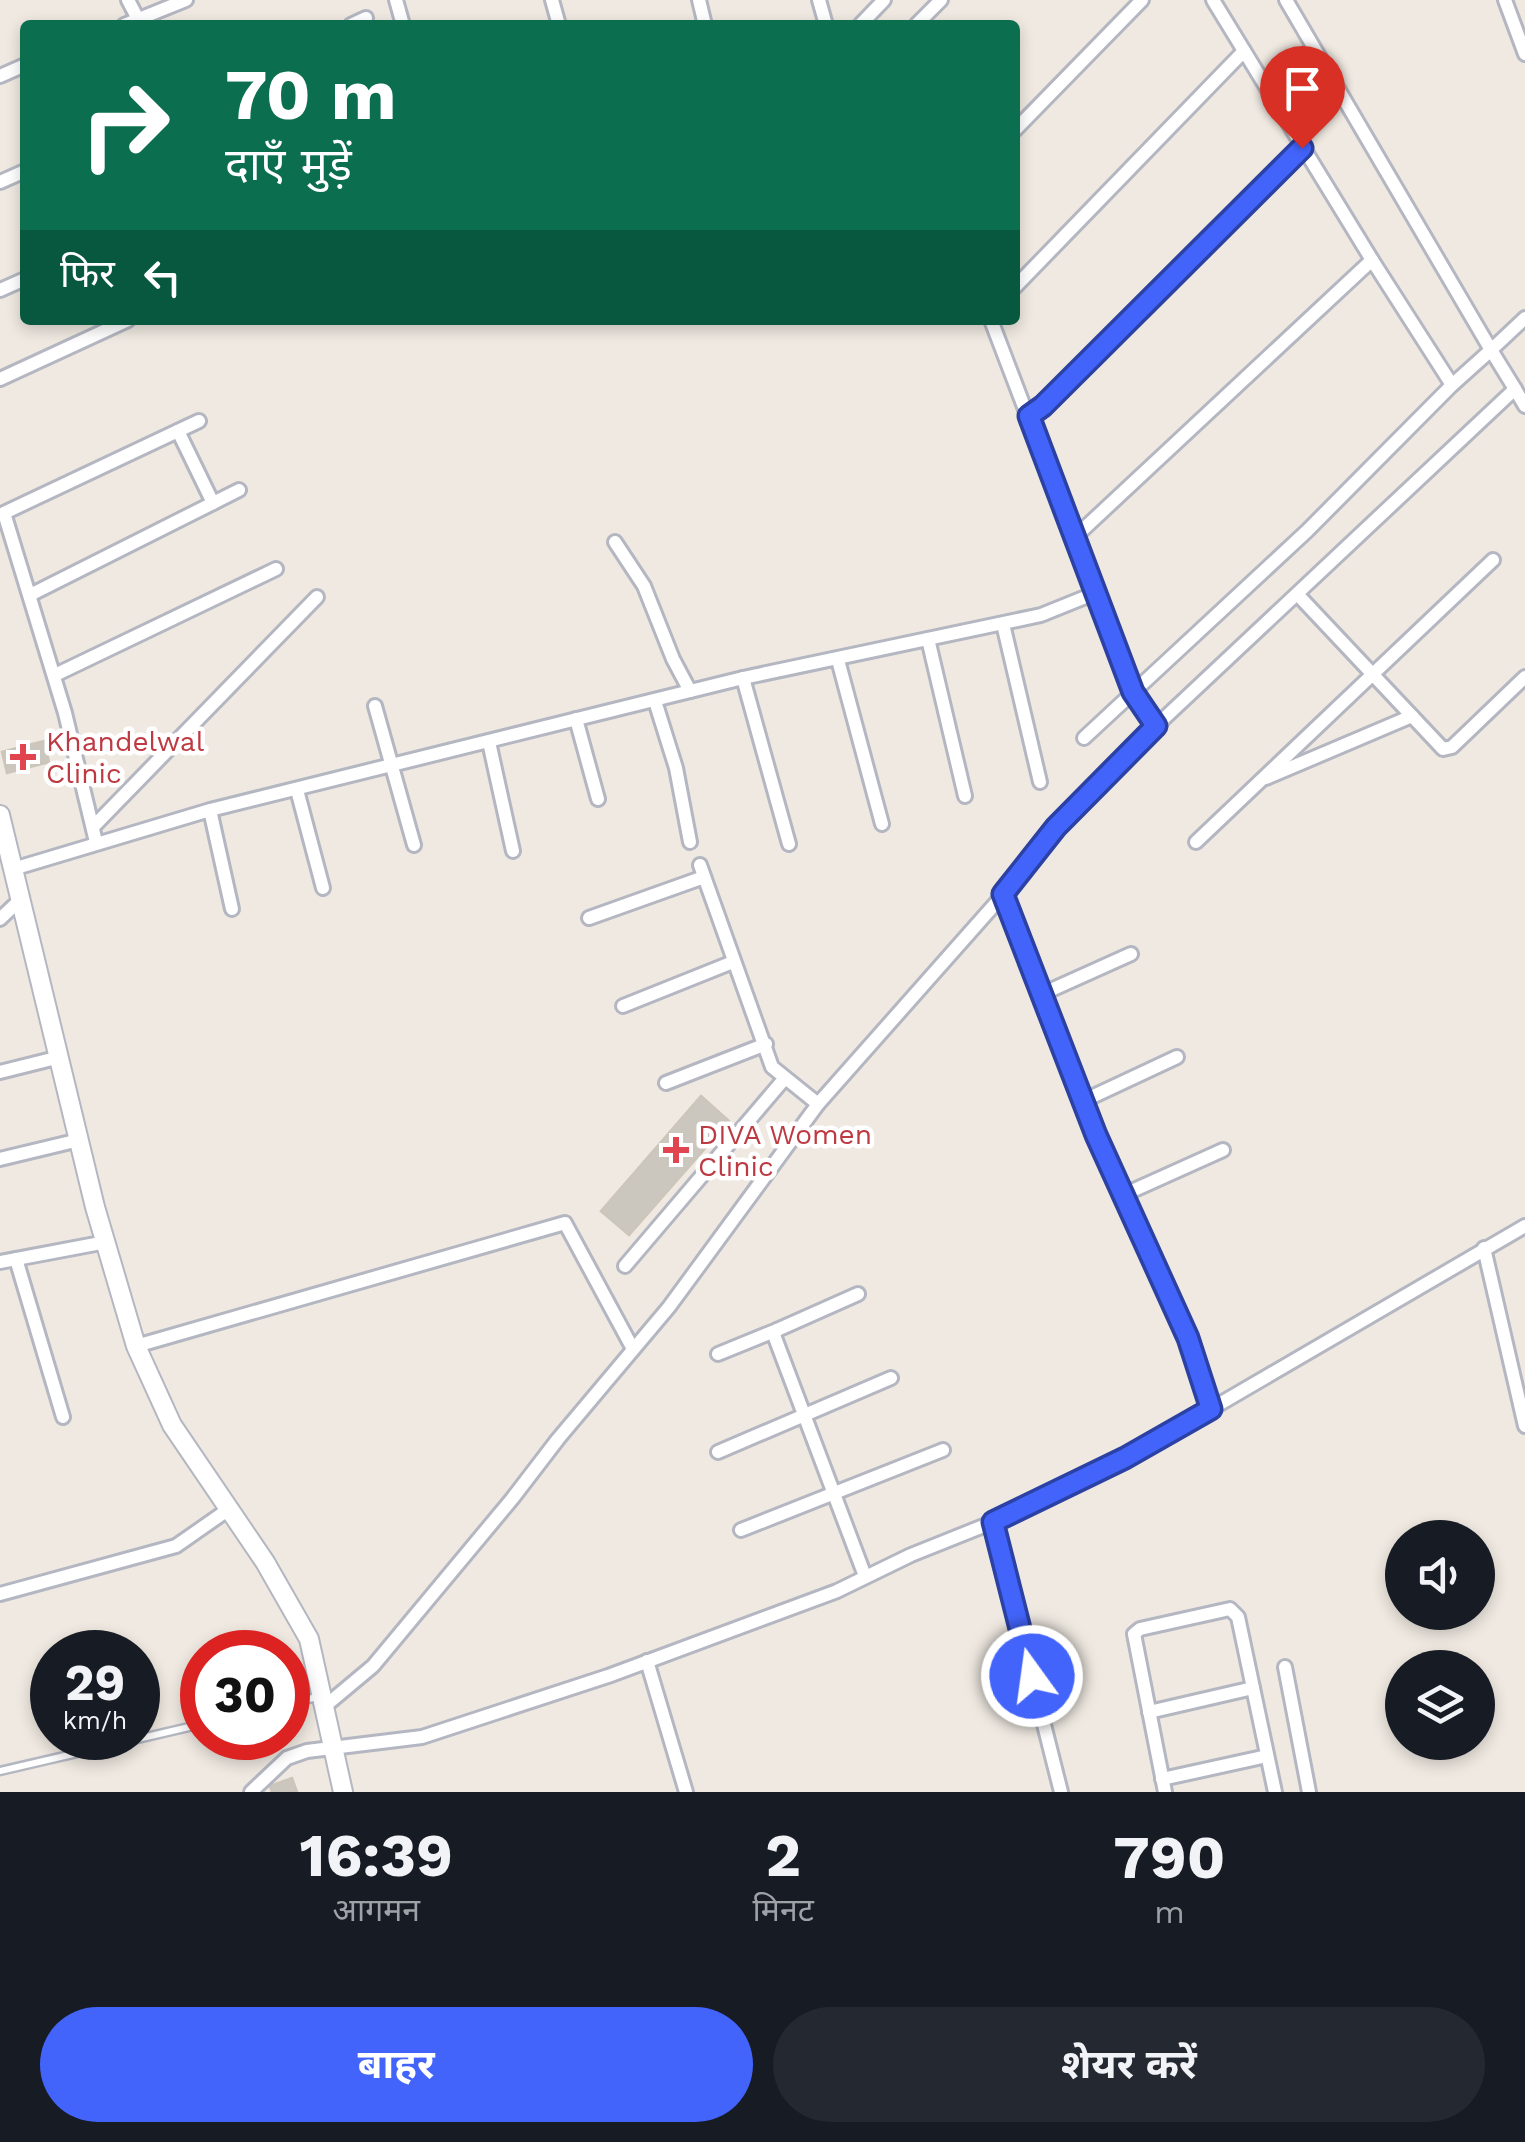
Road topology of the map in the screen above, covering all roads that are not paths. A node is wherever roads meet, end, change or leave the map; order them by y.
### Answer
1 (186, 0) edge
2 (884, 0) edge
3 (941, 0) edge
4 (1142, 0) edge
5 (1213, 0) edge
6 (1286, 0) edge
7 (1506, 0) edge
8 (366, 18) dead end
9 (144, 20) edge
10 (362, 20) edge
11 (865, 20) edge
12 (921, 20) edge
13 (1244, 51) junction
14 (1525, 54) edge
15 (1020, 125) edge
16 (1302, 148) junction
17 (1372, 260) junction
18 (1020, 282) edge
19 (1525, 318) edge
20 (117, 325) edge
21 (993, 325) edge
22 (1491, 350) junction
23 (0, 379) edge
24 (1452, 385) junction
25 (1515, 389) junction
26 (1525, 406) edge
27 (1029, 416) junction
28 (199, 421) dead end
29 (178, 431) junction
30 (239, 490) dead end
31 (213, 503) junction
32 (2, 514) edge
33 (1076, 538) junction
34 (615, 542) dead end
35 (1493, 560) dead end
36 (276, 569) dead end
37 (1094, 594) junction
38 (30, 595) junction
39 (1298, 596) junction
40 (317, 597) dead end
41 (1002, 624) junction
42 (928, 639) junction
43 (838, 660) junction
44 (1372, 674) junction
45 (55, 675) junction
46 (1525, 677) edge
47 (744, 678) junction
48 (690, 691) junction
49 (1133, 692) junction
50 (654, 701) junction
51 (374, 706) dead end
52 (1412, 716) junction
53 (576, 719) junction
54 (1156, 726) junction
55 (1084, 738) dead end
56 (489, 742) junction
57 (392, 766) junction
58 (1260, 781) junction
59 (1040, 782) dead end
60 (298, 790) junction
61 (965, 796) dead end
62 (598, 798) dead end
63 (210, 810) junction
64 (0, 815) edge
65 (882, 824) dead end
66 (93, 827) junction
67 (96, 842) junction
68 (690, 842) dead end
69 (1196, 842) dead end
70 (789, 844) dead end
71 (414, 845) dead end
72 (513, 850) dead end
73 (13, 869) junction
74 (323, 888) dead end
75 (1003, 894) junction
76 (22, 898) junction
77 (232, 910) dead end
78 (589, 918) dead end
79 (0, 919) edge
80 (1131, 954) dead end
81 (734, 962) junction
82 (1042, 994) junction
83 (623, 1006) dead end
84 (766, 1044) junction
85 (1178, 1057) dead end
86 (60, 1058) junction
87 (0, 1072) edge
88 (785, 1078) junction
89 (666, 1082) dead end
90 (1082, 1101) junction
91 (818, 1104) junction
92 (79, 1140) junction
93 (1222, 1150) dead end
94 (0, 1159) edge
95 (1123, 1195) junction
96 (1525, 1226) edge
97 (106, 1242) junction
98 (1484, 1248) junction
99 (16, 1259) junction
100 (0, 1262) edge
101 (625, 1266) dead end
102 (858, 1294) dead end
103 (777, 1330) junction
104 (136, 1346) junction
105 (633, 1349) junction
106 (718, 1354) dead end
107 (891, 1378) dead end
108 (1211, 1409) junction
109 (804, 1414) junction
110 (64, 1417) dead end
111 (1525, 1426) edge
112 (943, 1450) dead end
113 (718, 1452) dead end
114 (835, 1495) junction
115 (229, 1509) junction
116 (993, 1522) junction
117 (742, 1530) dead end
118 (865, 1576) junction
119 (0, 1594) edge
120 (648, 1661) junction
121 (1285, 1667) dead end
122 (1252, 1688) junction
123 (323, 1702) junction
124 (310, 1703) edge
125 (1149, 1712) junction
126 (180, 1729) edge
127 (331, 1749) junction
128 (1267, 1756) junction
129 (0, 1771) edge
130 (1163, 1785) edge
131 (251, 1792) edge
132 (343, 1792) edge
133 (686, 1792) edge
134 (1060, 1792) edge
135 (1274, 1792) edge
136 (1309, 1792) edge

1 - 9 street
2 - 11 street
3 - 12 street
4 - 15 street
5 - 13 street
6 - 22 street
7 - 14 street
8 - 10 street
13 - 16 street
13 - 18 street
16 - 17 street
16 - 27 street
17 - 24 street
17 - 33 street
19 - 22 street
20 - 23 street
21 - 27 street
22 - 24 street
22 - 25 street
24 - 49 street
25 - 26 street
25 - 39 street
27 - 33 street
28 - 29 street
29 - 31 street
29 - 32 street
30 - 31 street
31 - 38 street
32 - 38 street
33 - 37 street
34 - 48 street
35 - 44 street
36 - 45 street
37 - 41 street
37 - 49 street
38 - 45 street
39 - 44 street
39 - 54 street
40 - 66 street
41 - 42 street
41 - 59 street
42 - 43 street
42 - 61 street
43 - 47 street
43 - 65 street
44 - 52 street
44 - 58 street
45 - 66 street
46 - 52 street
47 - 48 street
47 - 70 street
48 - 50 street
49 - 54 street
49 - 55 street
50 - 53 street
50 - 68 street
51 - 57 street
52 - 58 street
53 - 56 street
53 - 62 street
54 - 75 street
56 - 57 street
56 - 72 street
57 - 60 street
57 - 71 street
58 - 69 street
60 - 63 street
60 - 74 street
63 - 67 street
63 - 77 street
64 - 73 street
66 - 67 street
67 - 73 street
73 - 76 street
75 - 82 street
75 - 91 street
76 - 79 street
76 - 86 street
78 - 81 street
80 - 82 street
81 - 83 street
81 - 84 street
82 - 90 street
84 - 88 street
84 - 89 street
85 - 90 street
86 - 87 street
86 - 92 street
88 - 91 street
88 - 101 street
90 - 95 street
91 - 105 street
92 - 94 street
92 - 97 street
93 - 95 street
95 - 108 street
96 - 98 street
97 - 99 street
97 - 104 street
98 - 108 street
98 - 111 street
99 - 100 street
99 - 110 street
102 - 103 street
103 - 106 street
103 - 109 street
104 - 105 street
104 - 115 street
105 - 123 street
107 - 109 street
108 - 116 street
109 - 113 street
109 - 114 street
112 - 114 street
114 - 117 street
114 - 118 street
115 - 119 street
115 - 123 street
116 - 118 street
116 - 134 street
118 - 120 street
120 - 127 street
120 - 133 street
121 - 136 street
122 - 125 street
122 - 125 street
122 - 128 street
123 - 124 lane
123 - 127 street
125 - 130 street
126 - 129 lane
127 - 131 street
127 - 132 street
128 - 130 street
128 - 135 street

